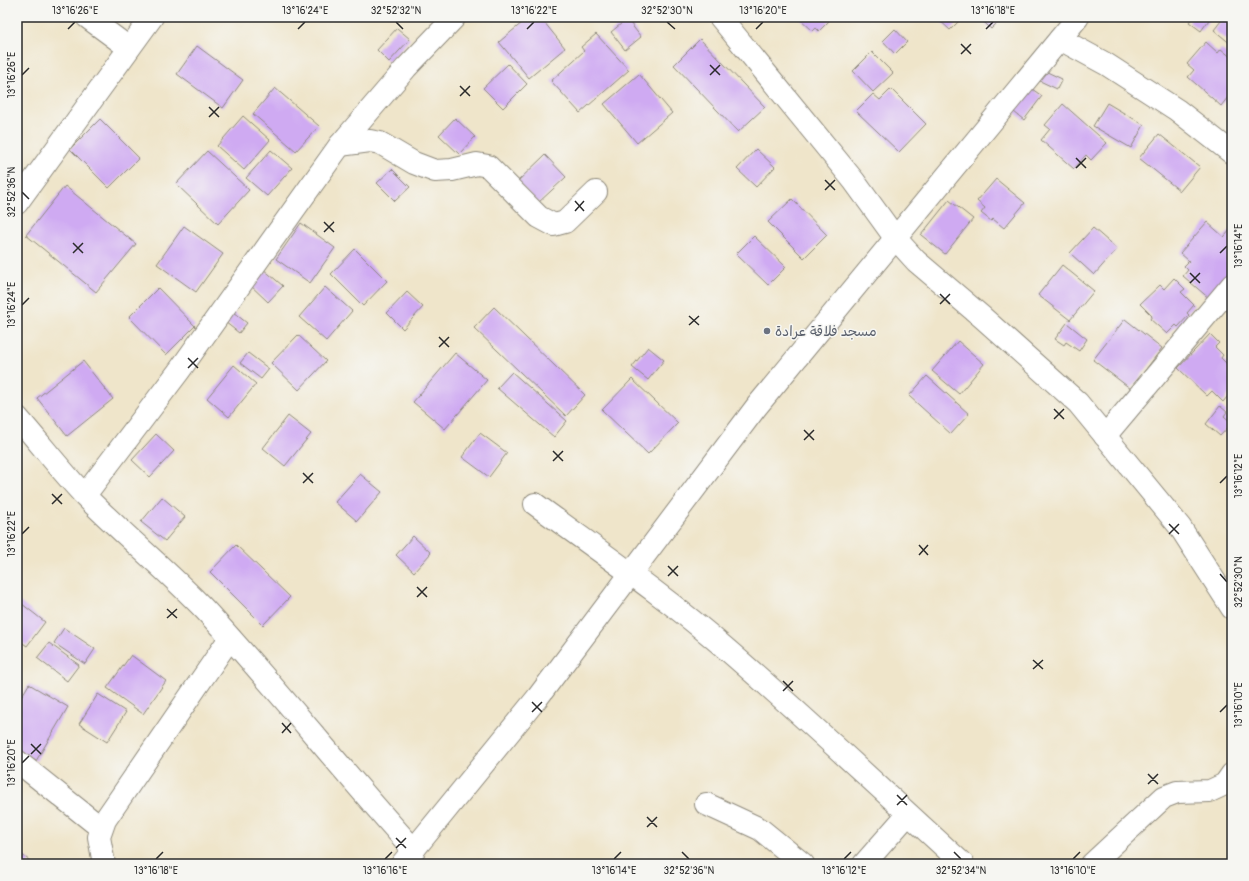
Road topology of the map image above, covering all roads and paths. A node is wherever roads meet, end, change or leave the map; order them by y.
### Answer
1 (87, 17) edge
2 (152, 17) edge
3 (720, 17) edge
4 (1078, 17) edge
5 (454, 18) dead end
6 (1060, 39) junction
7 (129, 48) junction
8 (340, 145) junction
9 (1232, 153) edge
10 (596, 192) dead end
11 (17, 203) edge
12 (896, 239) junction
13 (1232, 285) edge
14 (17, 417) edge
15 (1105, 436) junction
16 (84, 495) junction
17 (535, 504) dead end
18 (630, 574) junction
19 (1232, 608) edge
20 (230, 638) junction
21 (17, 761) edge
22 (1232, 774) edge
23 (706, 804) dead end
24 (908, 814) junction
25 (101, 828) junction
26 (408, 857) edge
27 (104, 864) edge
28 (803, 864) edge
29 (864, 864) edge
30 (963, 864) edge
31 (1092, 864) edge

1 - 7 street
2 - 7 street
3 - 12 street
4 - 6 street
5 - 8 street
6 - 9 street
6 - 12 street
7 - 11 street
8 - 10 street
8 - 16 street
12 - 15 street
12 - 18 street
13 - 15 street
14 - 16 street
15 - 19 street
16 - 20 street
17 - 18 street
18 - 24 street
18 - 26 street
20 - 25 street
20 - 26 street
21 - 25 street
22 - 31 street
23 - 28 street
24 - 29 street
24 - 30 street
25 - 27 street

